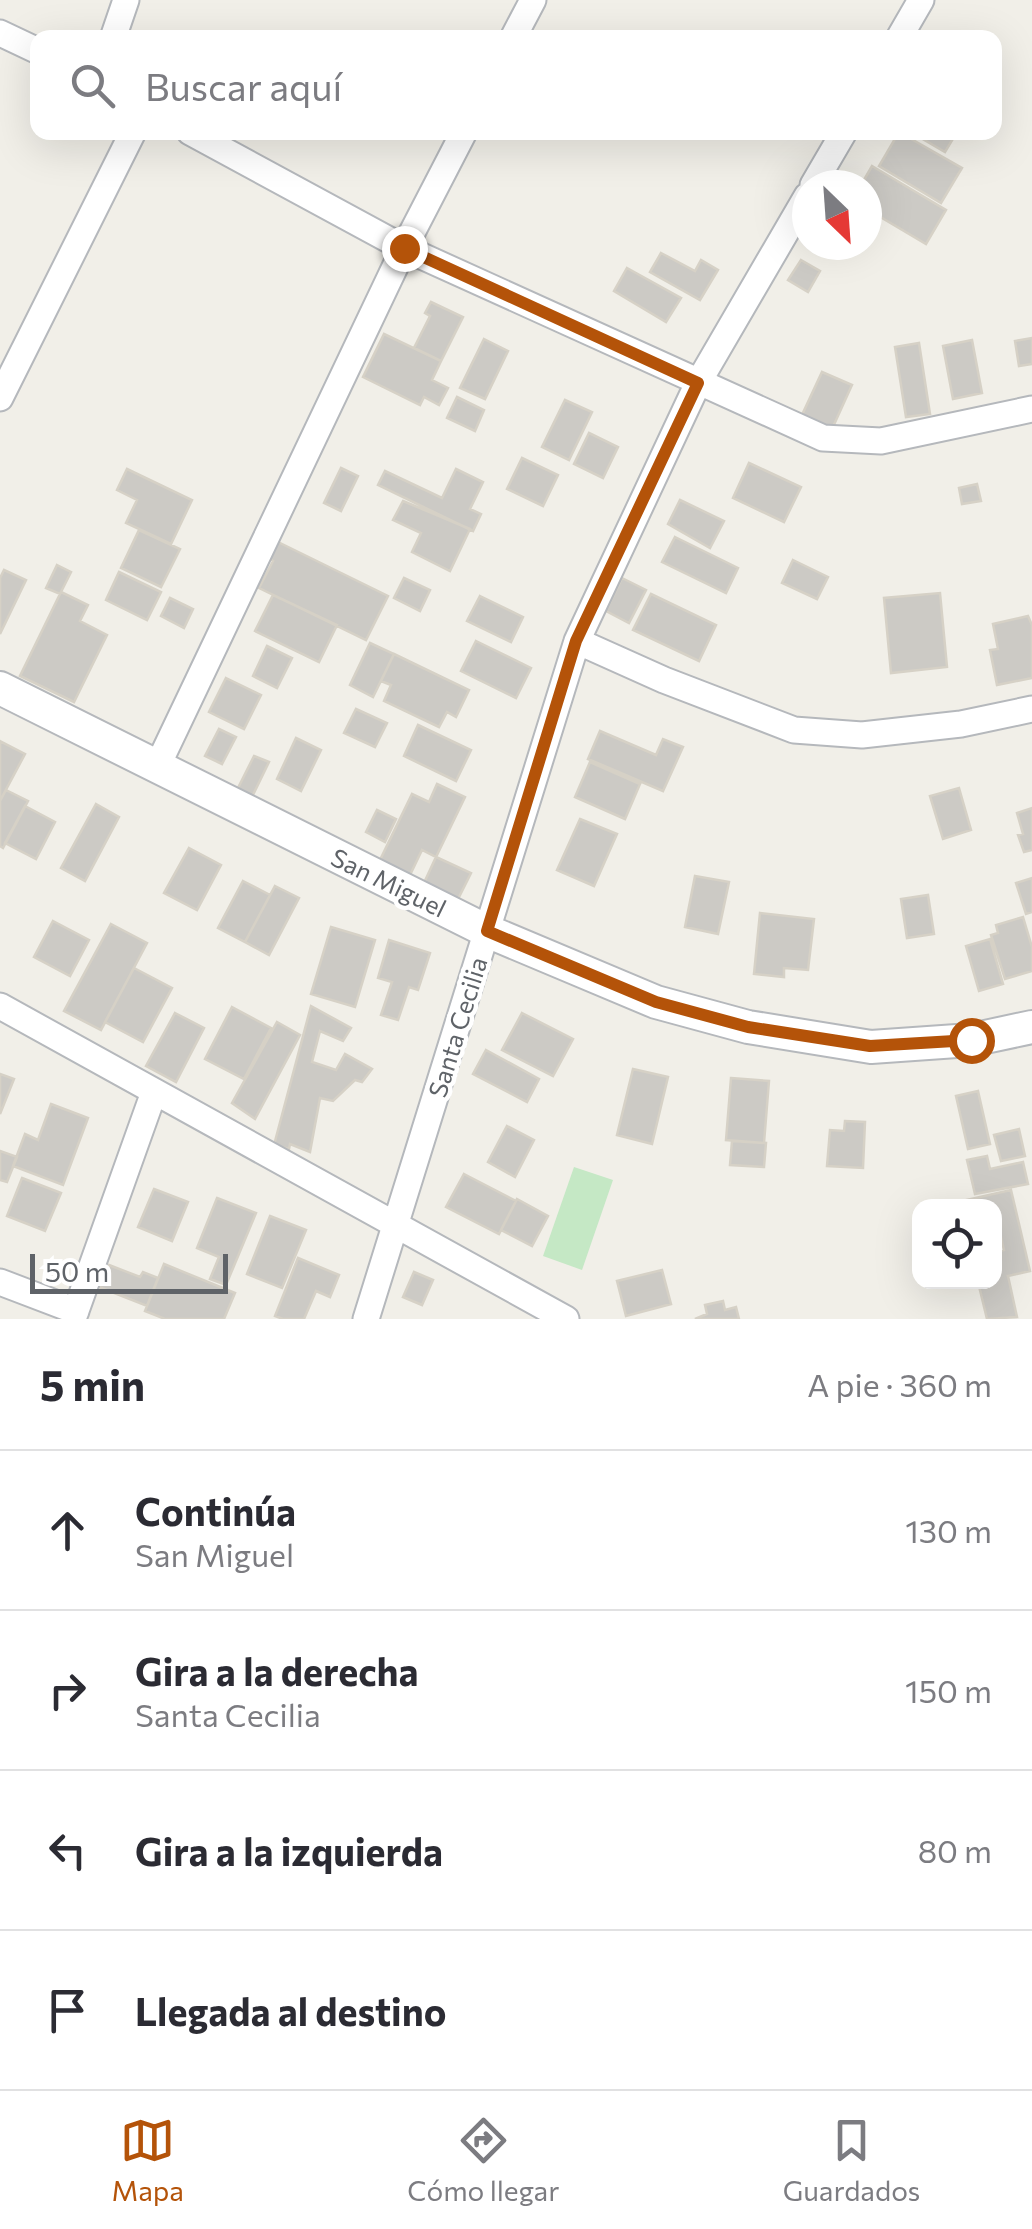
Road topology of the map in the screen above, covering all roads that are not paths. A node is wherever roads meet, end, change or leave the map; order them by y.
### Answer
1 (126, 0) edge
2 (533, 0) edge
3 (921, 0) edge
4 (116, 30) edge
5 (518, 30) edge
6 (904, 30) edge
7 (0, 33) edge
8 (30, 47) edge
9 (129, 140) edge
10 (205, 140) edge
11 (460, 140) edge
12 (839, 140) edge
13 (822, 170) edge
14 (792, 222) edge
15 (404, 248) junction
16 (698, 383) junction
17 (0, 398) edge
18 (1032, 409) edge
19 (576, 641) junction
20 (0, 688) edge
21 (1032, 709) edge
22 (157, 767) junction
23 (487, 931) junction
24 (0, 1006) edge
25 (1032, 1027) edge
26 (154, 1092) junction
27 (396, 1224) junction
28 (0, 1282) edge
29 (75, 1315) edge
30 (366, 1319) edge
31 (566, 1319) edge

1 - 4 street
2 - 5 street
3 - 6 street
7 - 8 street
9 - 17 street
10 - 15 street
11 - 15 street
12 - 13 street
14 - 16 street, Santa Cecilia
15 - 16 street
15 - 22 street
16 - 18 street
16 - 19 street, Santa Cecilia
19 - 21 street
19 - 23 street, Santa Cecilia
20 - 22 street, San Miguel
22 - 23 street, San Miguel
23 - 25 street, San Miguel
23 - 27 street, Santa Cecilia
24 - 26 street
26 - 27 street
26 - 29 street
27 - 30 street, Santa Cecilia
27 - 31 street
28 - 29 street

